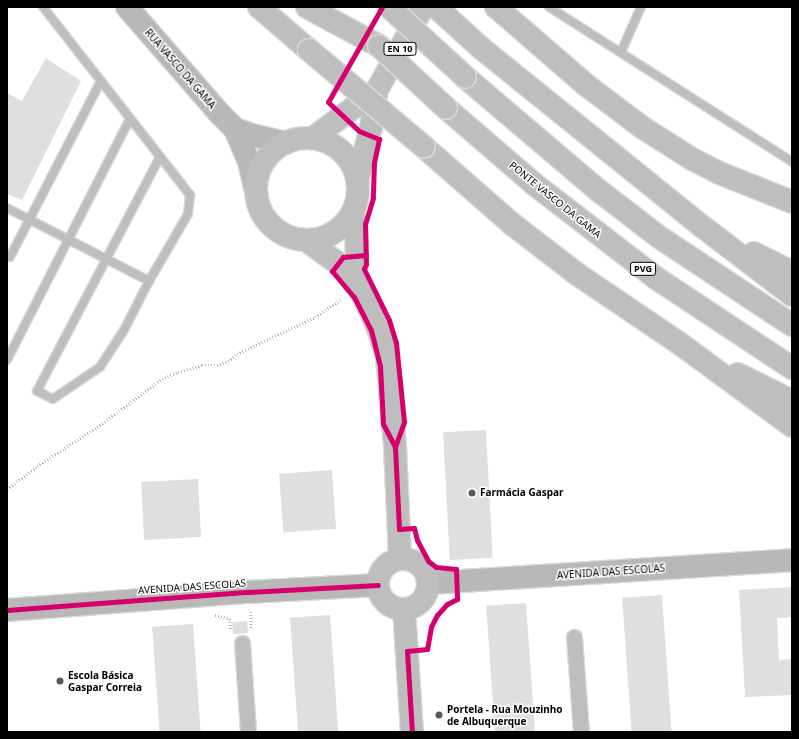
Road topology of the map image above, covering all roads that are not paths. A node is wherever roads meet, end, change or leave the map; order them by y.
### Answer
1 (43, 7) edge
2 (127, 7) edge
3 (259, 7) edge
4 (307, 7) edge
5 (389, 7) edge
6 (423, 7) edge
7 (436, 7) edge
8 (549, 7) edge
9 (641, 7) edge
10 (500, 10) edge
11 (334, 11) edge
12 (621, 52) junction
13 (101, 81) junction
14 (378, 90) junction
15 (130, 119) junction
16 (235, 129) junction
17 (313, 138) junction
18 (286, 142) junction
19 (160, 157) junction
20 (792, 162) edge
21 (357, 181) junction
22 (255, 187) junction
23 (792, 202) edge
24 (7, 208) edge
25 (353, 212) junction
26 (30, 219) junction
27 (703, 227) junction
28 (69, 239) junction
29 (306, 240) junction
30 (10, 257) dead end
31 (108, 259) junction
32 (792, 272) edge
33 (354, 275) junction
34 (149, 281) junction
35 (792, 295) edge
36 (792, 325) edge
37 (679, 343) junction
38 (7, 360) edge
39 (792, 368) edge
40 (792, 401) edge
41 (792, 426) edge
42 (400, 558) junction
43 (792, 560) edge
44 (429, 583) junction
45 (378, 584) junction
46 (404, 609) junction
47 (7, 610) edge
48 (574, 636) dead end
49 (241, 638) road end
50 (248, 732) edge
51 (412, 732) edge
52 (581, 732) edge

1 - 13 lane
2 - 16 street, RUA VASCO DA GAMA
3 - 37 main road, bridge
4 - 11 main road, PONTE VASCO DA GAMA
5 - 36 main road, bridge
6 - 14 main road, EN 10
7 - 27 main road
8 - 12 lane
9 - 12 lane
10 - 23 main road
11 - 39 main road, PONTE VASCO DA GAMA / PVG, bridge
12 - 20 lane
13 - 15 lane
13 - 26 lane
14 - 17 main road, EN 10
14 - 21 main road, EN 10
15 - 19 lane
15 - 28 lane
16 - 18 street, RUA VASCO DA GAMA
16 - 22 street, RUA VASCO DA GAMA
17 - 18 main road, EN 10
17 - 21 main road, EN 10
18 - 22 main road, EN 10
19 - 31 lane
19 - 34 lane
21 - 25 main road, EN 10
22 - 29 main road, EN 10
24 - 26 lane
25 - 29 main road, EN 10
25 - 33 main road
26 - 28 lane
26 - 30 lane
27 - 32 main road
27 - 35 main road
28 - 31 lane
28 - 38 lane
29 - 33 main road
31 - 34 lane
31 - 34 lane
33 - 42 main road
37 - 40 main road
37 - 41 main road
42 - 44 main road
42 - 45 main road
43 - 44 street, AVENIDA DAS ESCOLAS
44 - 46 main road
45 - 46 main road
45 - 47 street, AVENIDA DAS ESCOLAS
46 - 51 main road
48 - 52 street
49 - 50 street

